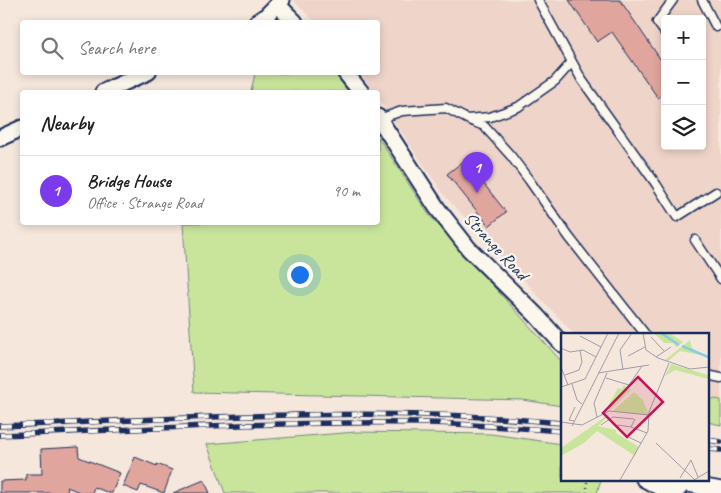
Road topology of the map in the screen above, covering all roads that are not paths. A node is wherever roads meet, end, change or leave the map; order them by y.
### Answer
1 (538, 0) edge
2 (673, 0) edge
3 (702, 0) edge
4 (280, 2) edge
5 (662, 15) edge
6 (661, 16) edge
7 (259, 20) edge
8 (294, 20) edge
9 (716, 27) dead end
10 (661, 28) edge
11 (572, 62) junction
12 (141, 75) edge
13 (347, 75) edge
14 (108, 90) edge
15 (359, 90) edge
16 (380, 117) edge
17 (467, 119) junction
18 (380, 121) edge
19 (20, 129) edge
20 (0, 138) edge
21 (716, 192) dead end
22 (695, 240) dead end
23 (721, 279) edge
24 (644, 333) edge
25 (561, 343) edge
26 (708, 375) edge
27 (721, 378) edge
28 (646, 480) edge
29 (678, 481) edge
30 (721, 490) edge

1 - 11 lane
2 - 5 lane
3 - 9 lane
4 - 7 street
4 - 8 street
6 - 10 lane
11 - 17 lane
11 - 21 lane
12 - 14 street
13 - 15 street
16 - 17 lane
17 - 24 lane
18 - 25 street, Strange Road
19 - 20 street
22 - 23 lane
26 - 27 lane
28 - 29 street
29 - 30 street

